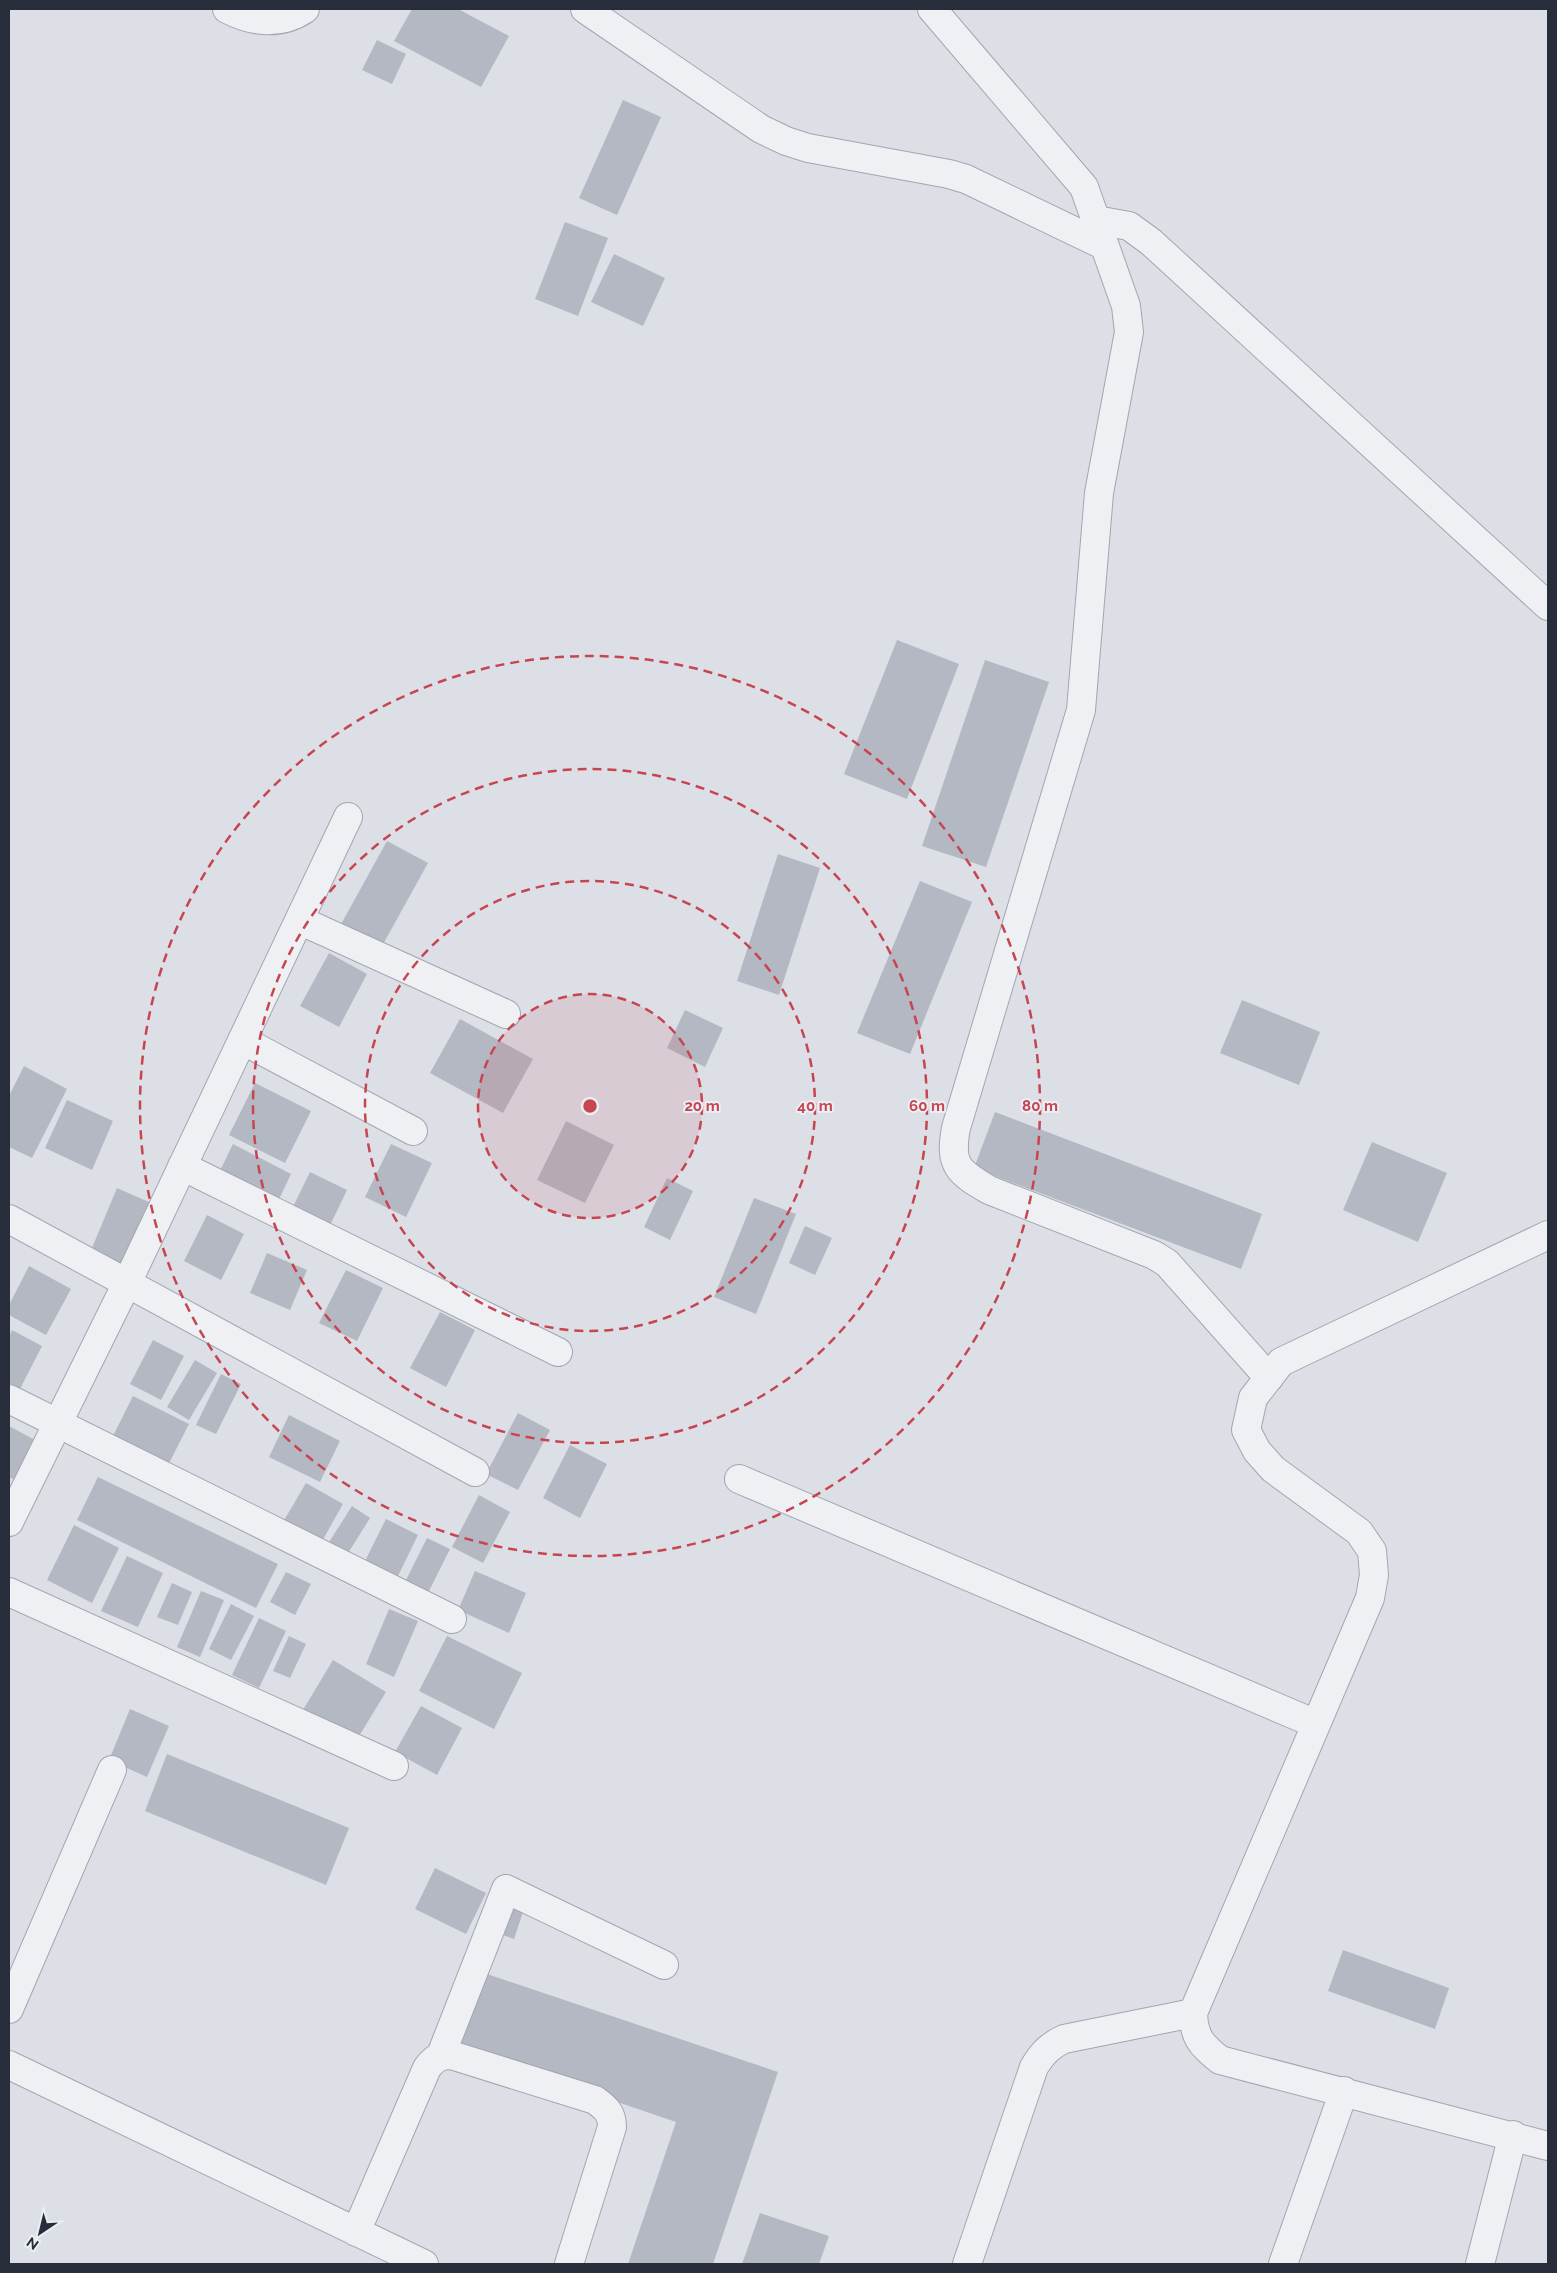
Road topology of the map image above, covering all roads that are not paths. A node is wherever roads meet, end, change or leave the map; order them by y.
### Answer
1 (227, 9) edge
2 (305, 9) edge
3 (585, 9) edge
4 (932, 9) edge
5 (1096, 220) junction
6 (1105, 246) junction
7 (1548, 606) edge
8 (348, 817) dead end
9 (299, 920) junction
10 (506, 1014) dead end
11 (242, 1040) junction
12 (413, 1131) dead end
13 (182, 1166) junction
14 (9, 1219) edge
15 (1548, 1235) edge
16 (126, 1283) junction
17 (558, 1352) dead end
18 (1269, 1378) junction
19 (9, 1399) edge
20 (57, 1423) junction
21 (475, 1472) dead end
22 (738, 1478) dead end
23 (9, 1522) edge
24 (9, 1592) edge
25 (452, 1619) dead end
26 (1316, 1724) junction
27 (394, 1766) dead end
28 (112, 1770) dead end
29 (664, 1965) dead end
30 (9, 2009) edge
31 (1193, 2012) junction
32 (441, 2055) junction
33 (9, 2064) edge
34 (1344, 2092) junction
35 (1513, 2135) junction
36 (1548, 2146) edge
37 (356, 2232) junction
38 (424, 2264) edge
39 (569, 2264) edge
40 (968, 2264) edge
41 (1283, 2264) edge
42 (1480, 2264) edge

1 - 2 street
3 - 6 street
4 - 5 street
5 - 6 street
5 - 7 street
6 - 18 street
8 - 9 street
9 - 10 street
9 - 11 street
11 - 12 street
11 - 13 street
13 - 16 street
13 - 17 street
14 - 16 street
15 - 18 street
16 - 20 street
16 - 21 street
18 - 26 street
19 - 20 street
20 - 23 street
20 - 25 street
22 - 26 street
24 - 27 street
26 - 31 street
28 - 30 street
29 - 32 street
31 - 34 street
31 - 40 street
32 - 37 street
32 - 39 street
33 - 37 street
34 - 35 street
34 - 41 street
35 - 36 street
35 - 42 street
37 - 38 street

